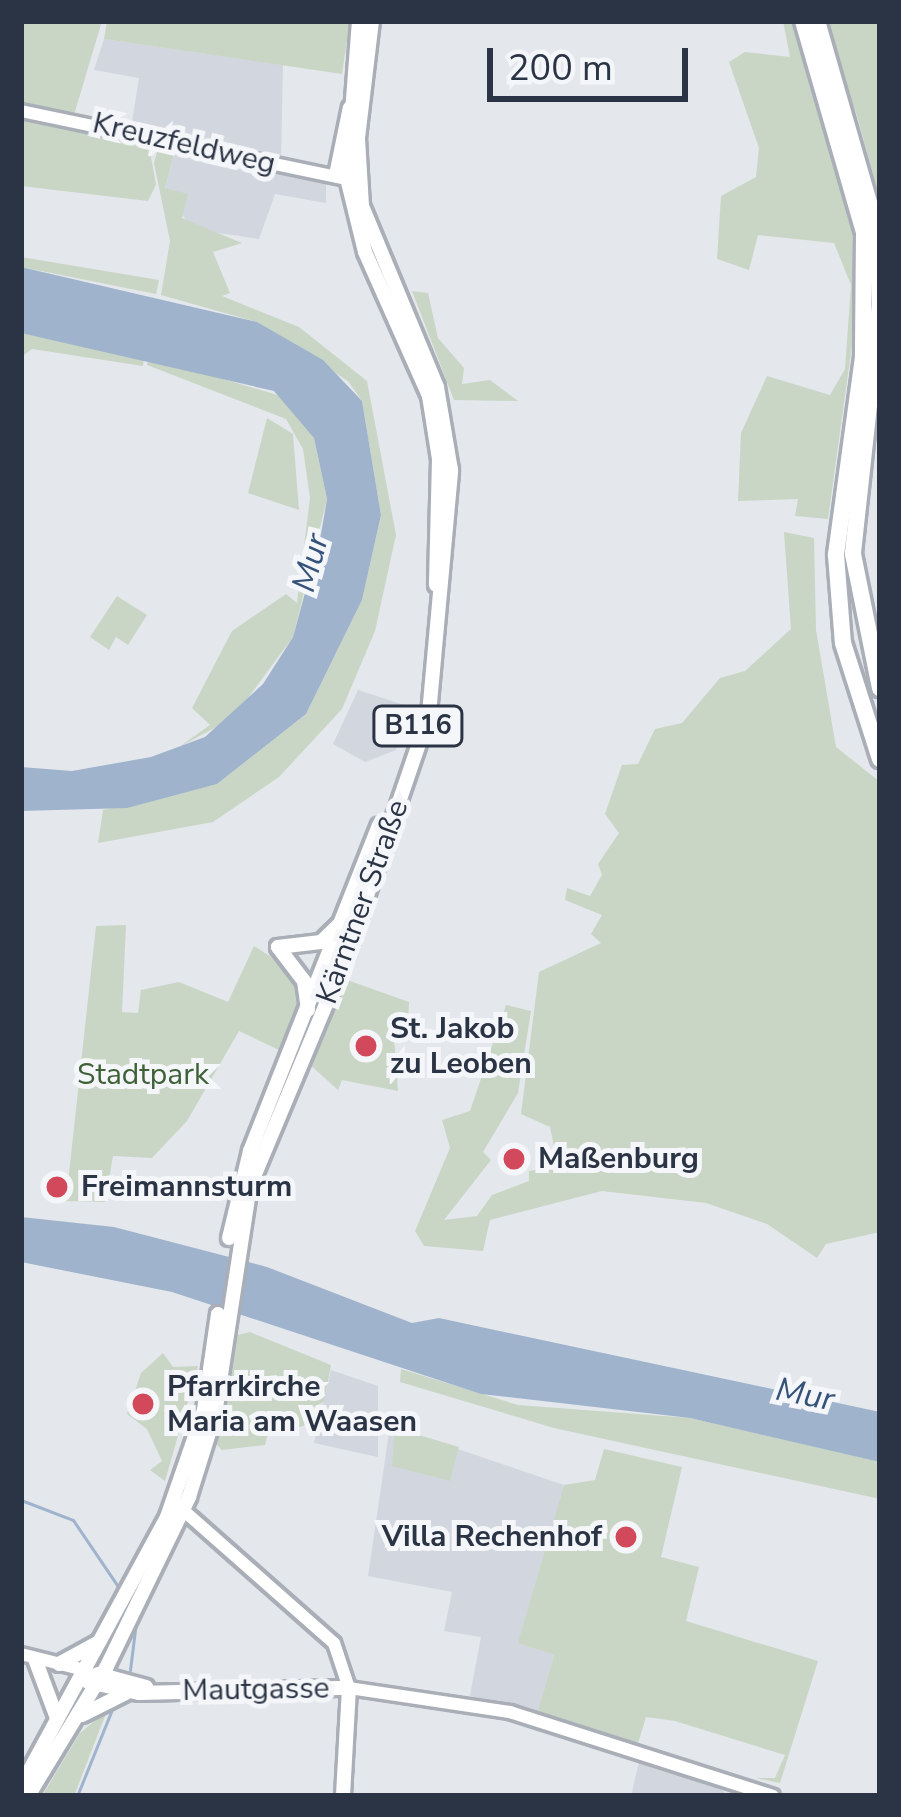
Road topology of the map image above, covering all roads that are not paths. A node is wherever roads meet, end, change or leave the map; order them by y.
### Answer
1 (359, 21) edge
2 (372, 21) edge
3 (803, 21) edge
4 (817, 21) edge
5 (21, 111) edge
6 (347, 179) junction
7 (873, 297) edge
8 (880, 688) edge
9 (880, 759) edge
10 (349, 916) junction
11 (308, 1010) junction
12 (236, 1222) junction
13 (184, 1499) junction
14 (112, 1640) junction
15 (41, 1660) edge
16 (97, 1679) junction
17 (136, 1689) junction
18 (350, 1694) junction
19 (75, 1720) junction
20 (57, 1723) junction
21 (21, 1786) edge
22 (28, 1796) edge
23 (343, 1796) edge
24 (773, 1796) edge

1 - 6 main road, Kärntner Straße / B116
2 - 6 main road, Kärntner Straße / B116
3 - 7 highway
4 - 7 highway
5 - 6 main road, Kreuzfeldweg
6 - 10 main road, Kärntner Straße / B116
6 - 12 main road, Kärntner Straße / B116
7 - 8 highway
7 - 9 highway
10 - 11 main road, Kärntner Straße / B116
10 - 11 main road
11 - 12 main road, Kärntner Straße / B116
12 - 13 main road, Kärntner Straße / B116
13 - 14 main road, B116
13 - 14 main road, B116
13 - 18 main road
14 - 15 main road
14 - 16 main road, B116
14 - 17 main road
15 - 16 main road
15 - 20 main road
16 - 17 main road, Mautgasse
16 - 19 main road
16 - 20 main road
17 - 18 main road, Mautgasse
17 - 19 main road
18 - 23 main road
18 - 24 main road
19 - 22 main road
20 - 21 main road

